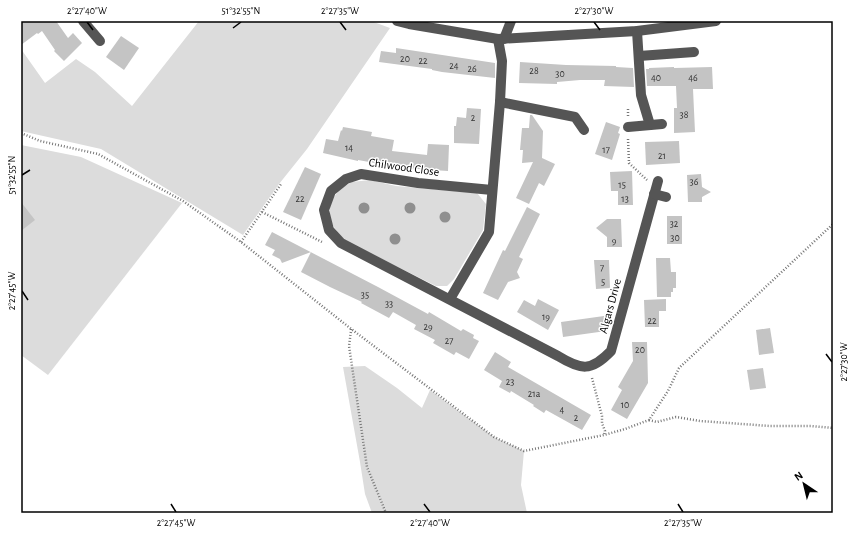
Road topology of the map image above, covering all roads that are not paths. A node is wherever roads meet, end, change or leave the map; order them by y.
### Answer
1 (83, 21) edge
2 (397, 21) edge
3 (511, 21) edge
4 (716, 21) edge
5 (637, 31) junction
6 (501, 39) junction
7 (100, 41) dead end
8 (694, 52) dead end
9 (639, 59) junction
10 (500, 102) junction
11 (662, 124) dead end
12 (650, 125) junction
13 (628, 126) road end
14 (584, 130) dead end
15 (492, 190) junction
16 (666, 197) dead end
17 (450, 298) junction
18 (545, 349) joint

1 - 7 street
2 - 6 street
3 - 6 street
4 - 5 street
5 - 6 street
5 - 9 street
6 - 10 street
8 - 9 street
9 - 12 street
10 - 14 street
10 - 15 street
11 - 12 street
12 - 13 street
15 - 17 street
15 - 17 street, Chilwood Close
16 - 18 street, Algars Drive
17 - 18 street, Chilwood Close

